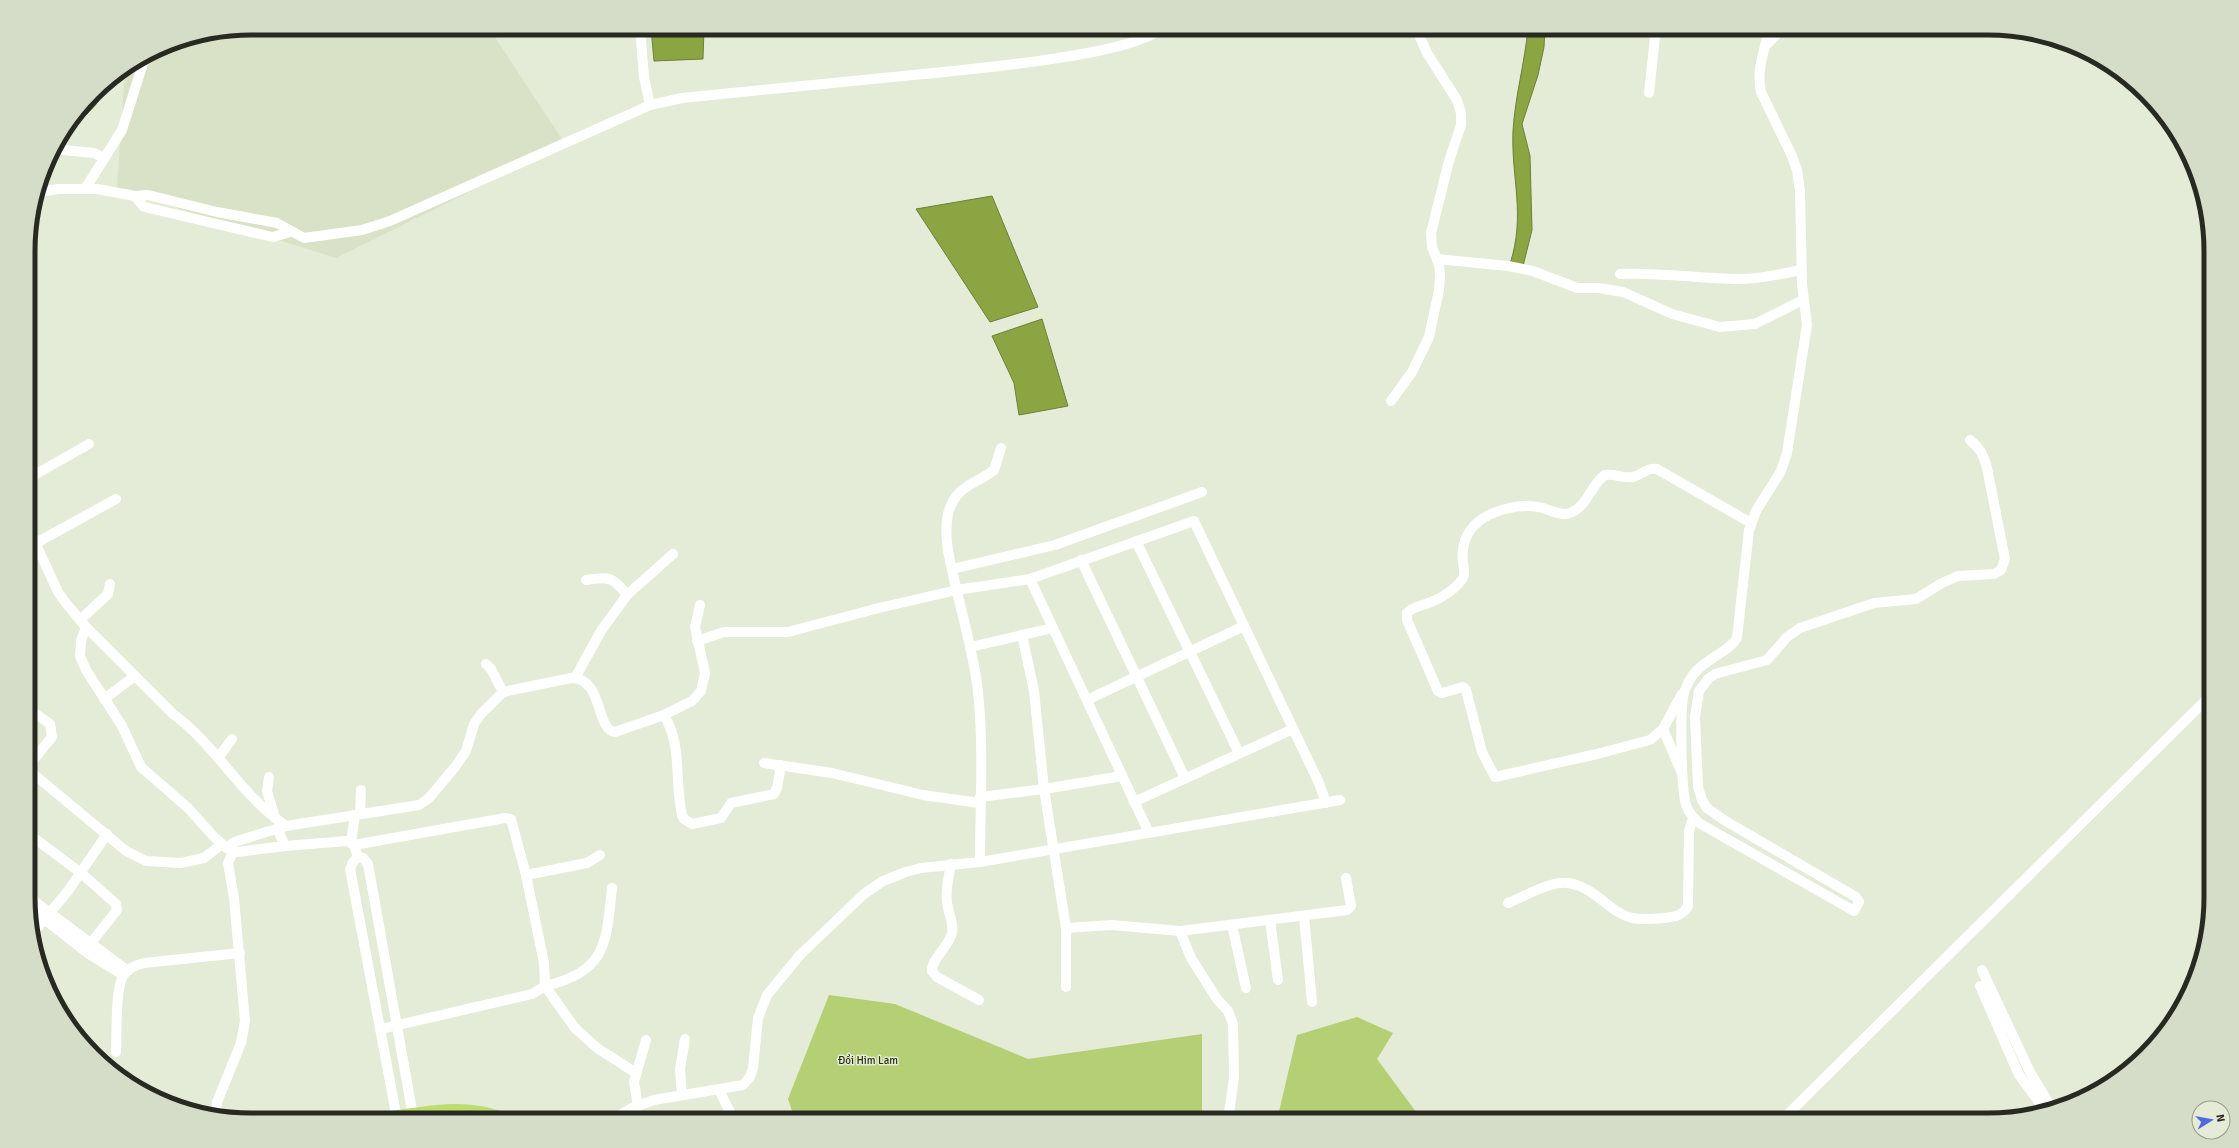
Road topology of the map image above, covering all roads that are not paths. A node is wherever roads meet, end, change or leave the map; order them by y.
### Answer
1 (641, 35) edge
2 (1151, 35) edge
3 (1419, 35) edge
4 (1655, 35) edge
5 (1768, 35) edge
6 (1776, 35) edge
7 (1766, 45) junction
8 (144, 63) edge
9 (1649, 93) dead end
10 (650, 105) junction
11 (60, 150) edge
12 (104, 158) junction
13 (85, 189) junction
14 (43, 192) edge
15 (1436, 259) junction
16 (1801, 270) junction
17 (1620, 274) dead end
18 (1803, 300) junction
19 (1391, 401) dead end
20 (1970, 440) dead end
21 (88, 444) dead end
22 (1001, 448) dead end
23 (35, 475) edge
24 (1202, 492) dead end
25 (116, 499) dead end
26 (1751, 523) junction
27 (1136, 541) junction
28 (36, 543) joint
29 (673, 554) dead end
30 (1081, 560) junction
31 (952, 569) junction
32 (1030, 579) junction
33 (586, 580) dead end
34 (110, 584) dead end
35 (956, 590) junction
36 (627, 595) junction
37 (700, 605) dead end
38 (83, 623) junction
39 (1244, 626) junction
40 (1054, 628) junction
41 (1022, 635) junction
42 (697, 641) junction
43 (970, 647) junction
44 (1189, 650) junction
45 (1722, 662) junction
46 (486, 664) dead end
47 (134, 676) junction
48 (1136, 676) junction
49 (575, 678) junction
50 (1685, 690) junction
51 (502, 692) junction
52 (104, 699) junction
53 (1087, 700) junction
54 (2204, 702) edge
55 (35, 713) edge
56 (664, 715) junction
57 (1293, 728) junction
58 (1663, 729) junction
59 (232, 740) dead end
60 (1239, 753) junction
61 (35, 758) edge
62 (218, 758) junction
63 (764, 763) dead end
64 (781, 765) junction
65 (1683, 774) junction
66 (35, 775) edge
67 (1122, 776) junction
68 (269, 777) dead end
69 (1185, 778) junction
70 (1044, 789) junction
71 (360, 790) dead end
72 (980, 800) junction
73 (1340, 800) dead end
74 (1134, 802) junction
75 (1326, 803) junction
76 (357, 815) junction
77 (1693, 818) junction
78 (279, 824) junction
79 (1149, 833) junction
80 (107, 834) junction
81 (35, 839) edge
82 (352, 844) junction
83 (285, 846) junction
84 (227, 848) junction
85 (1053, 849) junction
86 (600, 856) dead end
87 (358, 857) junction
88 (980, 862) junction
89 (951, 864) junction
90 (81, 873) junction
91 (526, 875) junction
92 (1346, 878) dead end
93 (612, 888) dead end
94 (35, 903) edge
95 (1508, 903) dead end
96 (35, 910) edge
97 (47, 916) junction
98 (1304, 916) junction
99 (1270, 920) junction
100 (1232, 925) junction
101 (37, 928) edge
102 (1066, 928) junction
103 (1180, 931) junction
104 (380, 932) junction
105 (362, 934) junction
106 (91, 943) junction
107 (240, 953) junction
108 (1982, 970) dead end
109 (125, 973) junction
110 (1278, 980) dead end
111 (545, 986) junction
112 (1980, 986) dead end
113 (1066, 987) dead end
114 (1246, 988) dead end
115 (979, 1000) dead end
116 (1312, 1002) dead end
117 (397, 1027) junction
118 (381, 1029) junction
119 (685, 1038) dead end
120 (646, 1040) dead end
121 (116, 1052) dead end
122 (636, 1073) junction
123 (719, 1090) junction
124 (682, 1095) junction
125 (2050, 1104) edge
126 (638, 1106) junction
127 (2042, 1106) edge
128 (216, 1110) edge
129 (400, 1113) edge
130 (401, 1113) edge
131 (435, 1113) edge
132 (452, 1113) edge
133 (624, 1113) edge
134 (730, 1113) edge
135 (1229, 1113) edge
136 (1789, 1113) edge

1 - 10 street
2 - 10 street
3 - 15 street
4 - 9 street
5 - 7 street
6 - 7 street
7 - 16 street
8 - 12 street
10 - 13 street
11 - 12 street
12 - 13 street
13 - 14 street
15 - 18 street
15 - 19 street
16 - 17 street
16 - 18 street
18 - 26 street
20 - 45 street
21 - 23 street
22 - 31 street
24 - 31 street
25 - 28 street
26 - 45 street
26 - 58 street
27 - 30 street
27 - 39 street
27 - 44 street
28 - 38 street
29 - 36 street
30 - 32 street
30 - 48 street
31 - 35 street
32 - 35 street
32 - 40 street
33 - 36 street
34 - 38 street
35 - 42 street
35 - 43 street
36 - 49 street
37 - 42 street
38 - 47 street
38 - 52 street
39 - 44 street
39 - 57 street
40 - 41 street
40 - 53 street
41 - 43 street
41 - 70 street
42 - 56 street
43 - 72 street
44 - 48 street
44 - 60 street
45 - 50 street
45 - 77 street
46 - 51 street
47 - 52 street
47 - 62 street
48 - 53 street
48 - 69 street
49 - 51 street
49 - 56 street
50 - 58 street
50 - 65 street
51 - 76 street
52 - 84 street
53 - 67 street
54 - 136 street
55 - 61 street
56 - 64 street
57 - 60 street
57 - 75 street
58 - 65 street
59 - 62 street
60 - 69 street
62 - 78 street
63 - 64 street
64 - 72 street
65 - 77 street
66 - 80 street
67 - 70 street
67 - 74 street
68 - 78 street
69 - 74 street
70 - 72 street
70 - 85 street
71 - 76 street
72 - 88 street
73 - 75 street
74 - 79 street
75 - 79 street
76 - 78 street
76 - 82 street
77 - 95 street
78 - 83 street
78 - 84 street
79 - 85 street
80 - 84 street
80 - 90 street
81 - 90 street
82 - 83 street
82 - 87 street
82 - 91 street
83 - 84 street
84 - 107 street
85 - 88 street
85 - 102 street
86 - 91 street
87 - 104 street
87 - 105 street
88 - 89 street
89 - 115 street
89 - 123 street
90 - 97 street
90 - 106 street
91 - 111 street
92 - 98 street
93 - 111 street
94 - 97 street
96 - 97 street
97 - 101 street
97 - 106 street
97 - 109 street
98 - 99 street
98 - 116 street
99 - 100 street
99 - 110 street
100 - 103 street
100 - 114 street
102 - 103 street
102 - 113 street
103 - 135 street
104 - 105 street
104 - 117 street
105 - 118 street
106 - 109 street
107 - 109 street
107 - 128 street
108 - 125 street
109 - 121 street
111 - 117 street
111 - 122 street
112 - 127 street
117 - 118 street
117 - 130 street
118 - 129 street
119 - 124 street
120 - 122 street
122 - 126 street
123 - 124 street
123 - 134 street
124 - 126 street
126 - 133 street
131 - 132 highway

